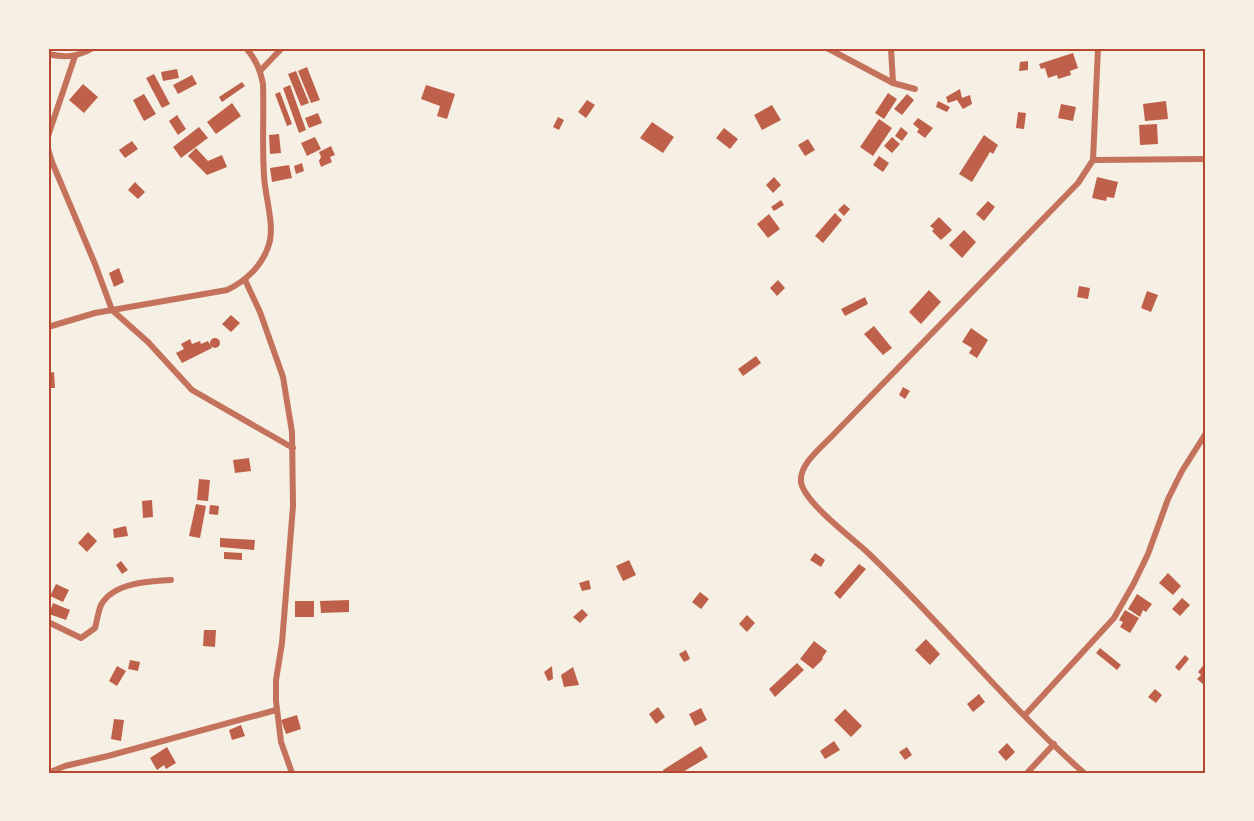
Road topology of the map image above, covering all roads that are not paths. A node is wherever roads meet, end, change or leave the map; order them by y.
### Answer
1 (93, 48) edge
2 (246, 48) edge
3 (282, 48) edge
4 (828, 48) edge
5 (891, 48) edge
6 (1098, 48) edge
7 (48, 54) edge
8 (75, 56) junction
9 (261, 70) junction
10 (893, 83) junction
11 (915, 89) dead end
12 (48, 135) edge
13 (48, 149) edge
14 (1206, 159) edge
15 (1093, 160) junction
16 (245, 279) junction
17 (112, 310) junction
18 (48, 327) edge
19 (1206, 433) edge
20 (293, 447) junction
21 (171, 580) dead end
22 (48, 622) edge
23 (276, 710) junction
24 (1025, 715) junction
25 (1054, 744) junction
26 (48, 773) edge
27 (292, 773) edge
28 (1028, 773) edge
29 (1084, 773) edge

1 - 8 street
2 - 9 street
3 - 9 street
4 - 10 street
5 - 10 street
6 - 15 street
7 - 8 street
8 - 12 street
9 - 16 street
10 - 11 street
13 - 17 street
14 - 15 street
15 - 24 street
16 - 17 street
16 - 20 street
17 - 18 street
17 - 20 street
19 - 24 street
20 - 23 street
21 - 22 street
23 - 26 street
23 - 27 street
24 - 25 street
25 - 28 street
25 - 29 street

